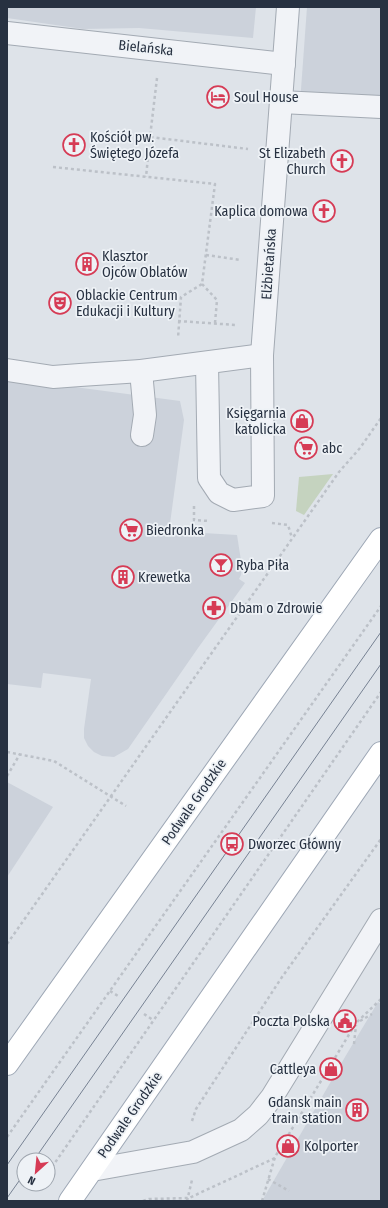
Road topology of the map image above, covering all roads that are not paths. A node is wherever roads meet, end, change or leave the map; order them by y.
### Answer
1 (288, 7) edge
2 (7, 32) edge
3 (284, 64) junction
4 (282, 102) junction
5 (381, 107) edge
6 (262, 355) junction
7 (207, 363) junction
8 (7, 370) edge
9 (141, 371) junction
10 (142, 435) dead end
11 (381, 539) edge
12 (381, 754) edge
13 (381, 920) edge
14 (9, 1061) edge
15 (92, 1170) junction
16 (70, 1201) edge

1 - 3 street, Elżbietańska
2 - 3 street, Bielańska
3 - 4 street, Elżbietańska
4 - 5 street
4 - 6 street, Elżbietańska
6 - 7 street
6 - 7 street, Elżbietańska
7 - 9 street
8 - 9 street
9 - 10 street
11 - 14 main road, Podwale Grodzkie
12 - 15 main road, Podwale Grodzkie
13 - 15 street
15 - 16 main road, Podwale Grodzkie

